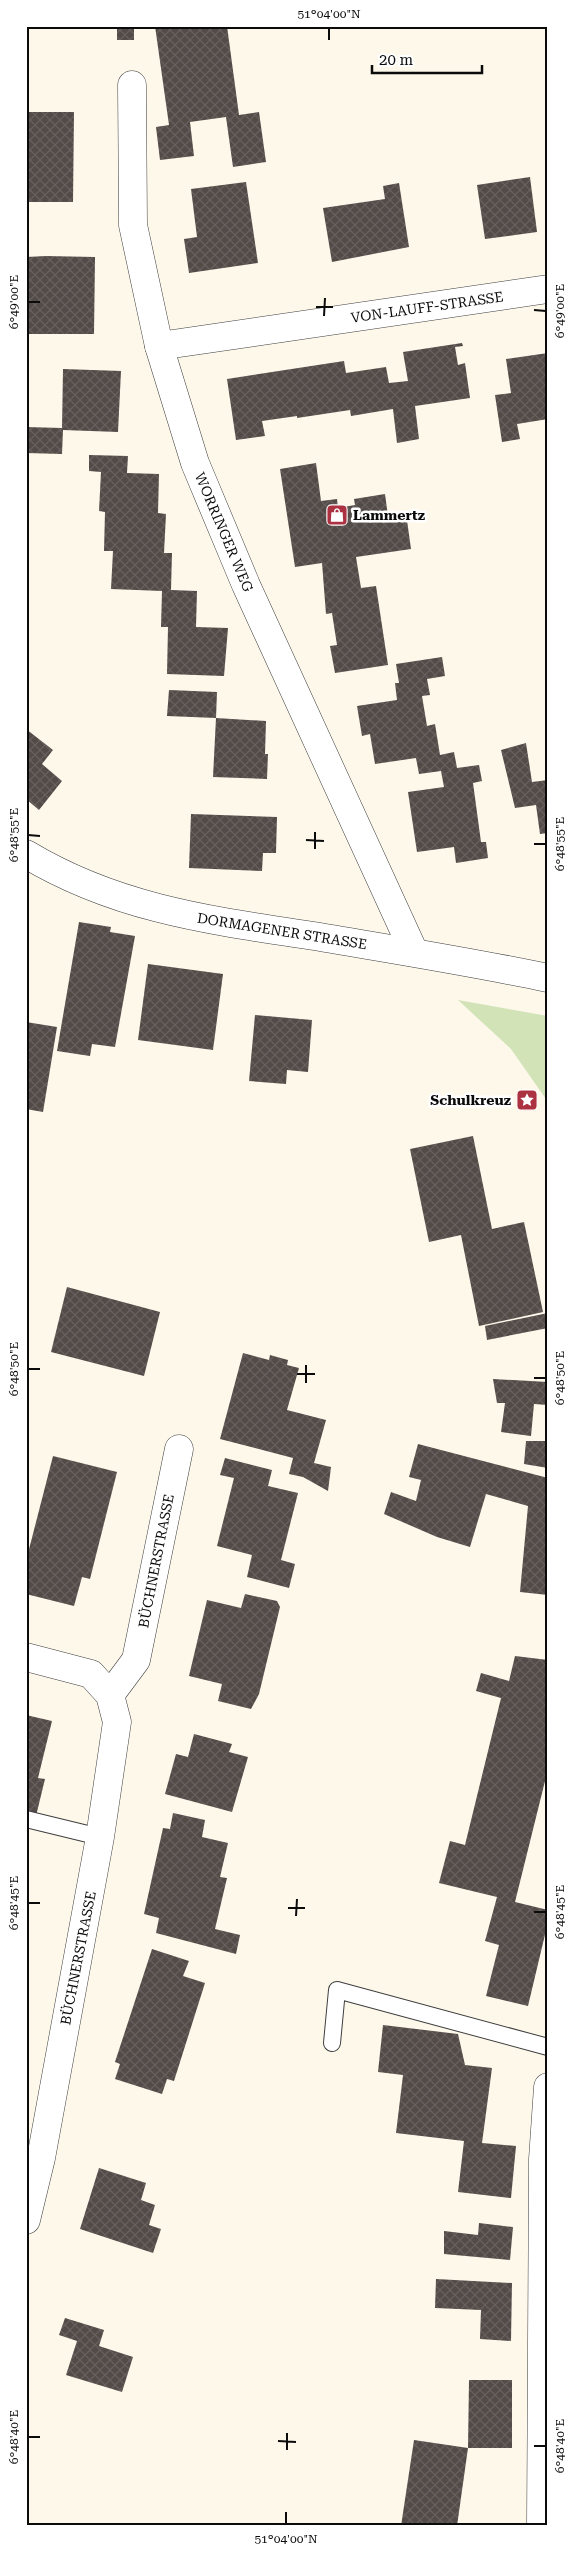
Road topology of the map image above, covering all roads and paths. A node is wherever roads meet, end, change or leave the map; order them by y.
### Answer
1 (132, 85) dead end
2 (548, 289) edge
3 (159, 346) junction
4 (26, 854) edge
5 (414, 952) junction
6 (548, 978) edge
7 (179, 1449) dead end
8 (26, 1657) edge
9 (110, 1695) junction
10 (26, 1819) edge
11 (100, 1837) junction
12 (332, 2043) dead end
13 (548, 2047) edge
14 (548, 2087) edge
15 (26, 2220) edge
16 (545, 2460) edge
17 (541, 2526) edge

1 - 3 street, WORRINGER WEG
2 - 3 street, VON-LAUFF-STRASSE
3 - 5 street, WORRINGER WEG
4 - 5 street, DORMAGENER STRASSE
5 - 6 street, DORMAGENER STRASSE
7 - 9 street, BÜCHNERSTRASSE
8 - 9 street, BÜCHNERSTRASSE
9 - 11 street, BÜCHNERSTRASSE
10 - 11 lane
11 - 15 street, BÜCHNERSTRASSE
12 - 13 lane
14 - 16 street
16 - 17 street

